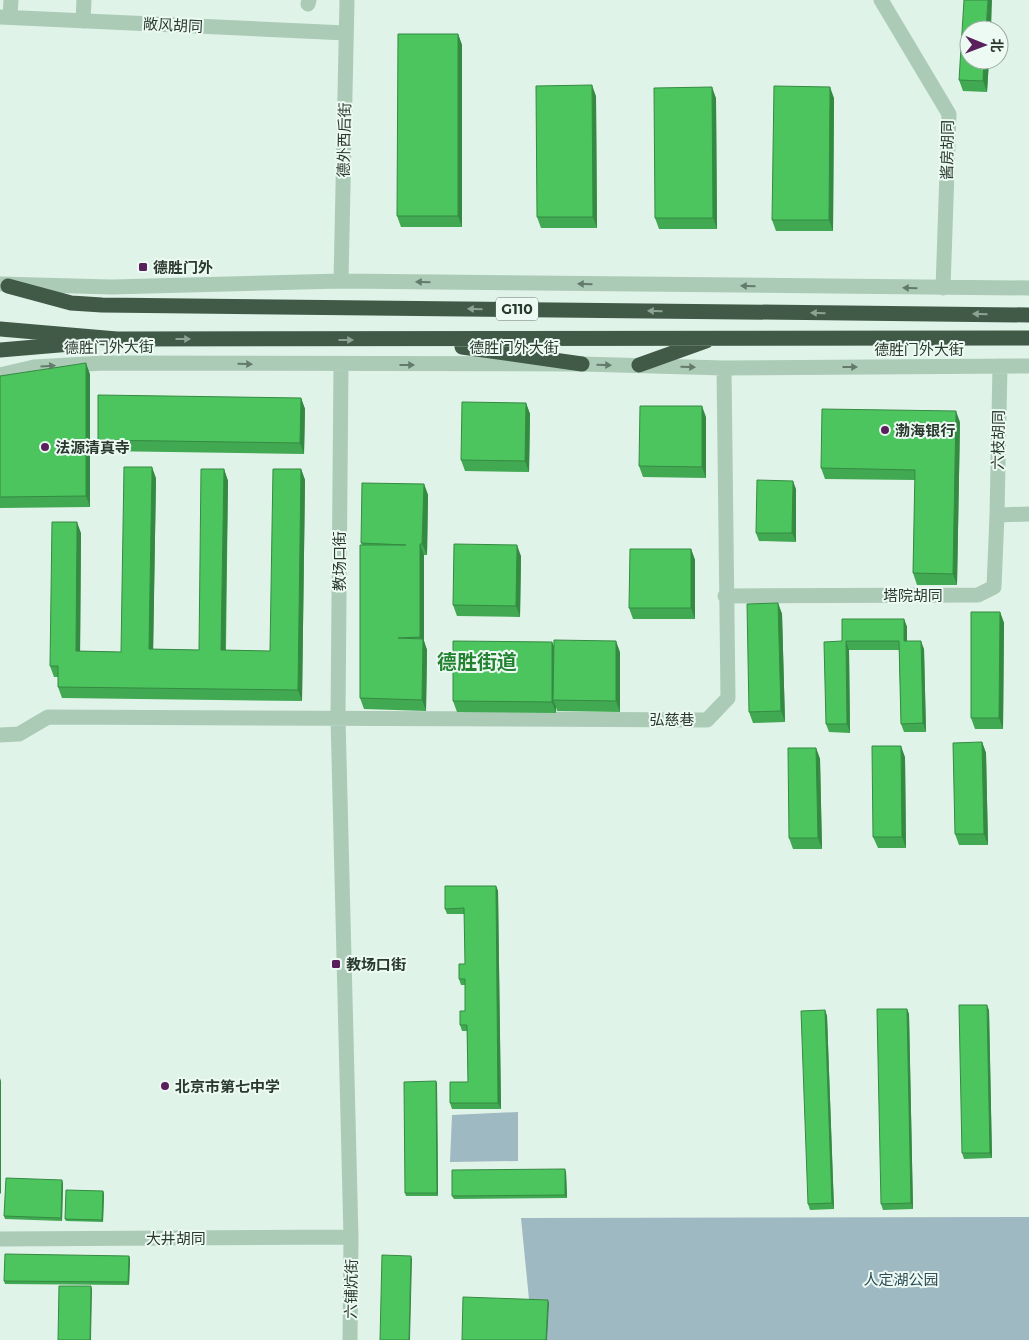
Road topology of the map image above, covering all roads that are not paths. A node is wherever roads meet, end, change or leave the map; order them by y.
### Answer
1 (11, 0) edge
2 (84, 0) edge
3 (347, 0) edge
4 (881, 0) edge
5 (5, 17) edge
6 (83, 21) junction
7 (346, 33) junction
8 (341, 281) junction
9 (4, 285) edge
10 (943, 288) junction
11 (1029, 288) edge
12 (1029, 315) edge
13 (0, 329) edge
14 (716, 337) junction
15 (1029, 338) edge
16 (117, 339) junction
17 (411, 340) junction
18 (0, 350) edge
19 (582, 364) junction
20 (340, 365) junction
21 (639, 365) junction
22 (1000, 366) junction
23 (1029, 366) edge
24 (724, 368) junction
25 (0, 375) edge
26 (1029, 514) edge
27 (997, 515) junction
28 (725, 596) junction
29 (338, 717) junction
30 (0, 735) edge
31 (351, 1237) junction
32 (0, 1239) edge
33 (350, 1340) edge

1 - 5 street
2 - 6 street
3 - 7 street, 德外西后街
4 - 10 street, 酱房胡同
5 - 6 street, 敞风胡同
6 - 7 street, 敞风胡同
7 - 8 street, 德外西后街
8 - 9 street
10 -> 8 street
12 -> 9 highway, G110
10 - 11 street
13 - 16 highway
14 - 15 highway, 德胜门外大街 / G110
14 - 17 highway, 德胜门外大街 / G110
14 - 21 highway
16 -> 17 highway, 德胜门外大街 / G110
16 - 18 highway
17 - 19 highway
20 -> 19 street, 德胜门外大街
19 -> 21 street, 德胜门外大街
25 -> 20 street, 德胜门外大街
20 - 29 street, 教场口街
21 -> 24 street, 德胜门外大街
22 - 23 street, 德胜门外大街
24 -> 22 street, 德胜门外大街
22 - 27 street, 六枝胡同
24 - 28 street, 弘慈巷
26 - 27 street
27 - 28 street, 塔院胡同
28 - 29 street, 弘慈巷
29 - 30 street, 弘慈巷
29 - 31 street, 教场口街
31 - 32 street, 大井胡同
31 - 33 street, 六铺炕街

